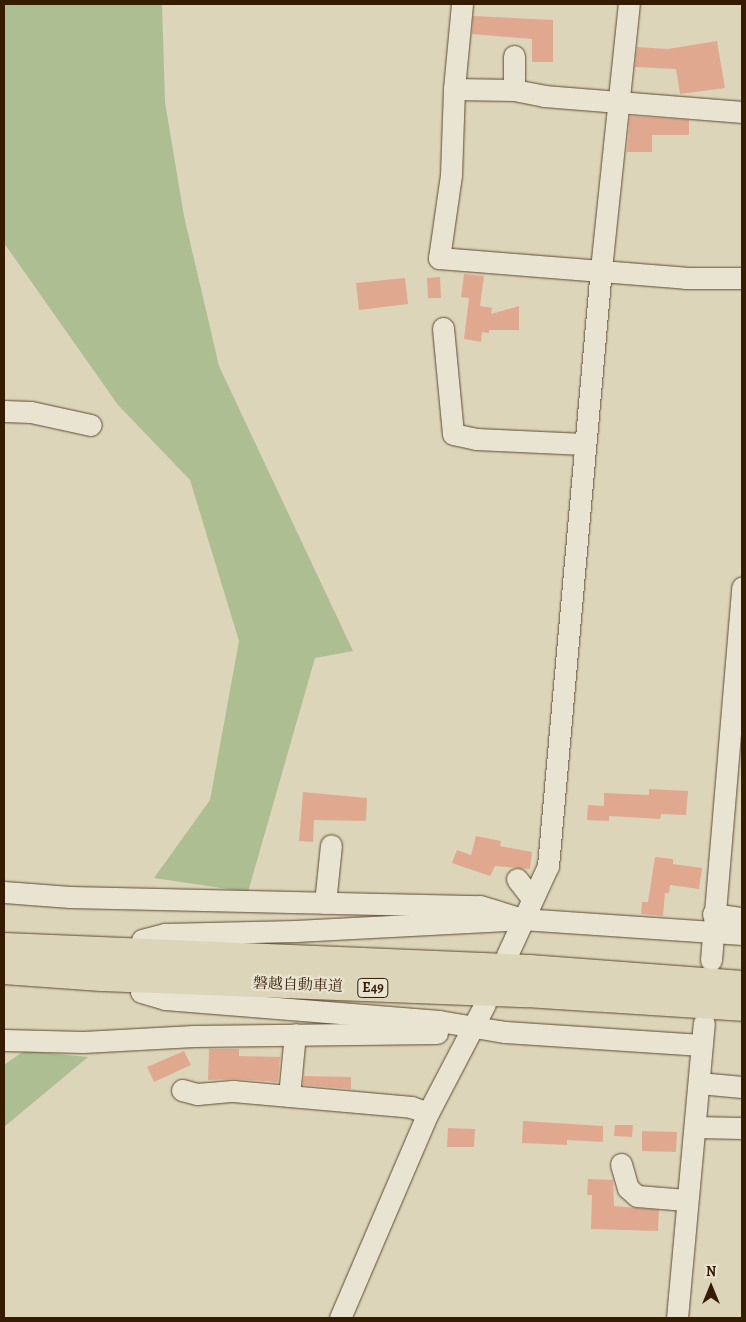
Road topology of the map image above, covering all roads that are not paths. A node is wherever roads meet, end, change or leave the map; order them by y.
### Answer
1 (462, 4) edge
2 (630, 4) edge
3 (514, 56) dead end
4 (454, 89) junction
5 (514, 90) junction
6 (618, 102) junction
7 (742, 112) edge
8 (601, 269) junction
9 (742, 278) edge
10 (443, 328) dead end
11 (4, 411) edge
12 (91, 425) dead end
13 (584, 444) junction
14 (742, 587) edge
15 (331, 844) dead end
16 (4, 877) edge
17 (517, 878) dead end
18 (4, 892) edge
19 (46, 896) junction
20 (532, 898) junction
21 (325, 903) junction
22 (742, 918) edge
23 (522, 919) junction
24 (712, 922) junction
25 (742, 934) edge
26 (142, 940) dead end
27 (4, 947) edge
28 (507, 954) dead end
29 (711, 960) dead end
30 (4, 970) edge
31 (742, 985) edge
32 (141, 992) dead end
33 (485, 1004) dead end
34 (742, 1007) edge
35 (704, 1022) dead end
36 (475, 1025) junction
37 (295, 1034) junction
38 (4, 1040) edge
39 (702, 1045) junction
40 (699, 1083) junction
41 (742, 1088) edge
42 (182, 1090) dead end
43 (289, 1096) junction
44 (428, 1113) junction
45 (695, 1126) junction
46 (742, 1128) edge
47 (621, 1164) dead end
48 (686, 1200) junction
49 (340, 1318) edge
50 (677, 1318) edge

1 - 4 street
2 - 6 street
3 - 5 street
4 - 5 street
4 - 8 street
5 - 6 street
6 - 7 street
6 - 8 street
8 - 9 street
8 - 13 street
10 - 13 street
11 - 12 street
13 - 20 street
14 - 24 street
15 - 21 street
16 - 19 street
17 - 20 street
18 - 19 street
19 - 21 street
20 - 23 street
21 - 23 street
22 - 24 street
23 - 24 street
23 - 26 street
23 - 28 street
24 - 25 street
24 - 29 street
27 - 31 highway, 磐越自動車道 / E49
30 - 34 highway, 磐越自動車道 / E49
32 - 36 street
33 - 36 street
35 - 39 street
36 - 37 street
36 - 39 street
36 - 44 street
37 - 38 street
37 - 43 street
39 - 40 street
40 - 41 street
40 - 45 street
42 - 43 street
43 - 44 street
44 - 49 street
45 - 46 street
45 - 48 street
47 - 48 street
48 - 50 street

